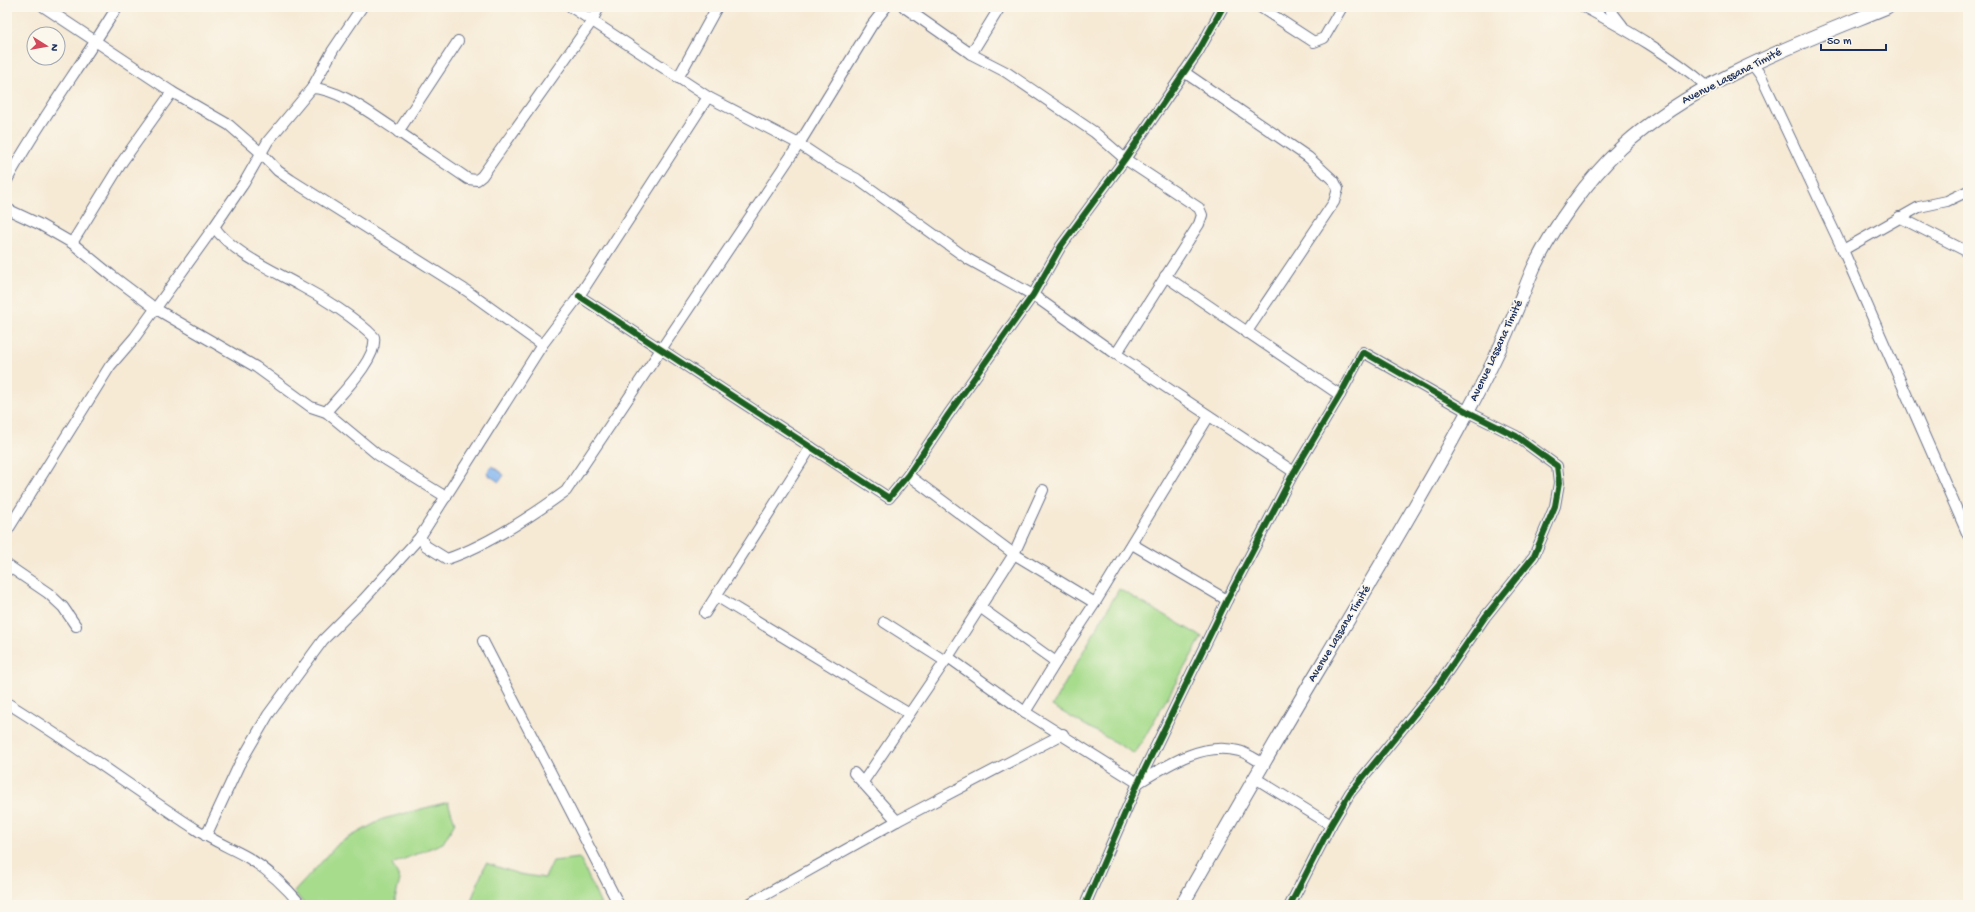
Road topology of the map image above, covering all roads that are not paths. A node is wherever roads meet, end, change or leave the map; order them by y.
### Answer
1 (44, 7) edge
2 (117, 7) edge
3 (362, 7) edge
4 (571, 7) edge
5 (599, 7) edge
6 (717, 7) edge
7 (886, 7) edge
8 (904, 7) edge
9 (1000, 7) edge
10 (1260, 7) edge
11 (1342, 7) edge
12 (1584, 7) edge
13 (1608, 7) edge
14 (1887, 7) edge
15 (1219, 8) edge
16 (592, 21) junction
17 (1629, 32) junction
18 (97, 40) junction
19 (458, 41) dead end
20 (971, 54) junction
21 (1753, 65) junction
22 (1184, 72) junction
23 (678, 78) junction
24 (1708, 87) junction
25 (312, 88) junction
26 (172, 92) junction
27 (708, 97) junction
28 (398, 132) junction
29 (799, 144) junction
30 (260, 152) junction
31 (1125, 158) junction
32 (7, 180) edge
33 (1968, 191) edge
34 (7, 209) edge
35 (1899, 217) junction
36 (214, 227) junction
37 (72, 243) junction
38 (1843, 250) junction
39 (1968, 252) edge
40 (1165, 276) junction
41 (1033, 295) junction
42 (579, 296) junction
43 (156, 309) junction
44 (1246, 333) junction
45 (542, 345) junction
46 (662, 350) junction
47 (1116, 354) junction
48 (1340, 395) junction
49 (326, 412) junction
50 (1468, 412) junction
51 (1209, 416) junction
52 (810, 447) junction
53 (1294, 472) junction
54 (908, 475) junction
55 (1043, 490) dead end
56 (446, 497) junction
57 (7, 532) edge
58 (1968, 535) edge
59 (420, 537) junction
60 (1132, 544) junction
61 (1014, 554) junction
62 (7, 565) edge
63 (716, 596) junction
64 (1227, 600) junction
65 (1095, 603) junction
66 (981, 608) junction
67 (705, 613) dead end
68 (884, 622) dead end
69 (76, 626) dead end
70 (483, 641) dead end
71 (947, 659) junction
72 (1056, 662) junction
73 (7, 703) edge
74 (1025, 712) junction
75 (908, 714) junction
76 (1063, 734) junction
77 (1264, 764) junction
78 (854, 773) dead end
79 (1255, 778) junction
80 (863, 782) junction
81 (1138, 783) junction
82 (897, 821) junction
83 (1331, 825) junction
84 (206, 836) junction
85 (753, 904) edge
86 (301, 905) edge
87 (619, 905) edge
88 (1085, 905) edge
89 (1182, 905) edge
90 (1290, 905) edge

1 - 18 street
2 - 18 street
3 - 25 street
4 - 16 street
5 - 16 street
6 - 23 street
7 - 29 street
8 - 20 street
9 - 20 street
10 - 11 street
12 - 17 street
13 - 17 street
14 - 21 street, Avenue Lassana Timité
15 - 22 street
16 - 23 street
16 - 28 street
17 - 24 street
18 - 26 street
18 - 32 street
19 - 28 street
20 - 31 street
21 - 24 street, Avenue Lassana Timité
21 - 38 street
22 - 31 street
22 - 44 street
23 - 27 street
24 - 50 street, Avenue Lassana Timité
25 - 28 street
25 - 30 street
26 - 30 street
26 - 37 street
27 - 29 street
27 - 42 street
29 - 41 street
29 - 46 street
30 - 36 street
30 - 45 street
31 - 40 street
31 - 41 street
33 - 35 street
34 - 37 street
35 - 38 street
35 - 39 street
36 - 43 street
36 - 49 street
37 - 43 street
38 - 58 street
40 - 44 street
40 - 47 street
41 - 47 street
41 - 54 street
42 - 45 street
42 - 46 street
43 - 49 street
43 - 57 street
44 - 48 street
45 - 56 street
46 - 52 street
46 - 59 street
47 - 51 street
48 - 50 street
48 - 53 street
49 - 56 street
50 - 77 street, Avenue Lassana Timité
50 - 83 street
51 - 53 street
51 - 60 street
52 - 54 street
52 - 63 street
53 - 64 street
54 - 61 street
55 - 61 street
56 - 59 street
59 - 84 street
60 - 64 street
60 - 65 street
61 - 65 street
61 - 66 street
62 - 69 street
63 - 67 street
63 - 75 street
64 - 81 street
65 - 72 street
66 - 71 street
66 - 72 street
68 - 71 street
70 - 87 street
71 - 74 street
71 - 75 street
72 - 74 street
73 - 84 street
74 - 76 street
75 - 80 street
76 - 81 street
76 - 82 street
77 - 79 street, Avenue Lassana Timité
77 - 81 street
78 - 80 street
79 - 83 street
79 - 89 street, Avenue Lassana Timité
80 - 82 street
81 - 88 street
82 - 85 street
83 - 90 street
84 - 86 street

